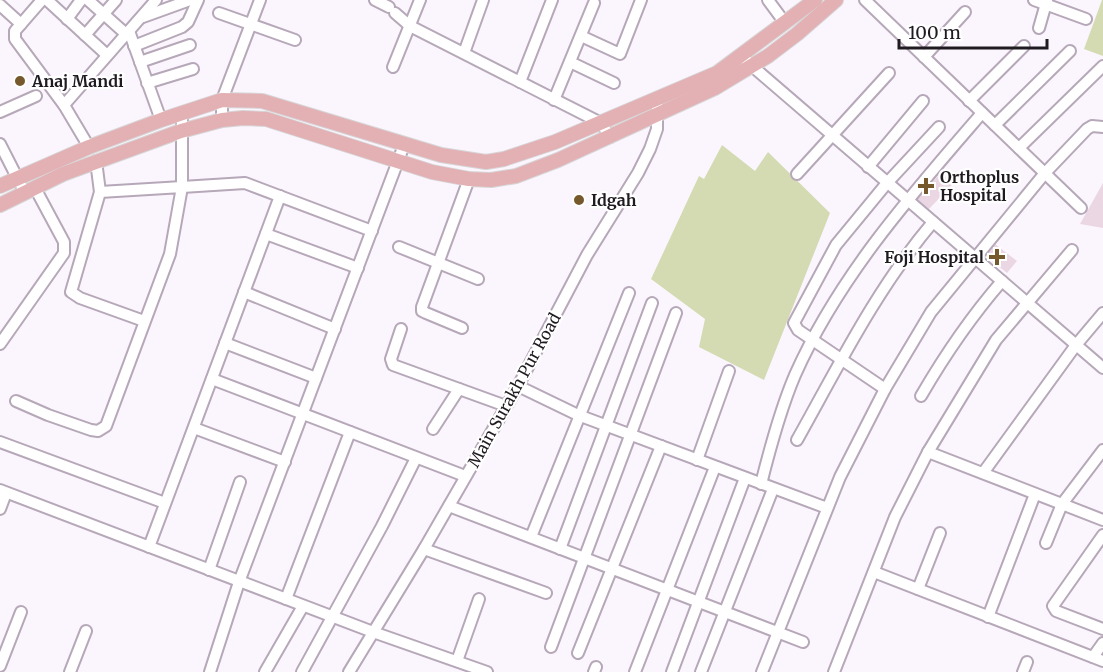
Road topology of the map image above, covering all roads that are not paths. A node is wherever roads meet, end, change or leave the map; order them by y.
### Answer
1 (42, 0) edge
2 (81, 0) edge
3 (88, 0) edge
4 (116, 0) edge
5 (156, 0) edge
6 (190, 0) edge
7 (198, 0) edge
8 (260, 0) edge
9 (375, 0) edge
10 (420, 0) edge
11 (483, 0) edge
12 (552, 0) edge
13 (641, 0) edge
14 (768, 0) edge
15 (815, 0) edge
16 (836, 0) edge
17 (865, 0) edge
18 (1034, 0) edge
19 (1046, 2) edge
20 (594, 3) dead end
21 (0, 5) edge
22 (965, 12) dead end
23 (219, 13) dead end
24 (104, 14) junction
25 (142, 17) junction
26 (68, 19) junction
27 (1086, 19) dead end
28 (785, 23) junction
29 (21, 24) junction
30 (251, 24) junction
31 (410, 26) junction
32 (1039, 28) dead end
33 (127, 33) junction
34 (85, 35) junction
35 (581, 36) junction
36 (295, 40) dead end
37 (190, 45) dead end
38 (134, 46) junction
39 (1024, 46) dead end
40 (1070, 51) dead end
41 (464, 53) junction
42 (107, 55) junction
43 (742, 56) junction
44 (924, 57) junction
45 (140, 62) junction
46 (570, 62) junction
47 (752, 66) junction
48 (1103, 66) edge
49 (393, 67) dead end
50 (193, 69) dead end
51 (889, 73) dead end
52 (520, 82) junction
53 (614, 83) dead end
54 (147, 84) junction
55 (36, 96) dead end
56 (222, 100) junction
57 (554, 100) junction
58 (657, 100) junction
59 (923, 101) dead end
60 (969, 101) junction
61 (64, 105) junction
62 (0, 111) edge
63 (982, 112) junction
64 (182, 114) junction
65 (658, 115) junction
66 (161, 120) junction
67 (222, 120) junction
68 (601, 123) junction
69 (995, 125) junction
70 (939, 127) dead end
71 (1103, 127) edge
72 (181, 131) junction
73 (831, 135) junction
74 (610, 136) junction
75 (404, 146) junction
76 (89, 147) junction
77 (1019, 148) junction
78 (1, 151) edge
79 (96, 161) junction
80 (398, 162) junction
81 (868, 167) junction
82 (1045, 173) junction
83 (797, 174) dead end
84 (17, 178) junction
85 (469, 180) junction
86 (887, 183) junction
87 (0, 186) edge
88 (182, 187) junction
89 (30, 191) junction
90 (100, 192) junction
91 (280, 196) junction
92 (907, 200) junction
93 (0, 205) edge
94 (1081, 208) dead end
95 (933, 222) junction
96 (372, 231) junction
97 (266, 234) junction
98 (399, 247) dead end
99 (1072, 250) dead end
100 (974, 258) junction
101 (438, 262) junction
102 (358, 268) junction
103 (478, 279) dead end
104 (1002, 281) junction
105 (244, 292) junction
106 (629, 293) dead end
107 (652, 303) dead end
108 (1026, 303) junction
109 (676, 313) dead end
110 (1103, 313) edge
111 (144, 321) junction
112 (462, 328) dead end
113 (335, 329) junction
114 (401, 329) dead end
115 (813, 340) junction
116 (225, 343) junction
117 (0, 344) edge
118 (1077, 345) junction
119 (841, 359) junction
120 (1103, 368) edge
121 (729, 370) dead end
122 (316, 378) junction
123 (212, 379) junction
124 (518, 386) junction
125 (885, 388) junction
126 (459, 389) junction
127 (921, 396) dead end
128 (16, 401) dead end
129 (506, 406) junction
130 (303, 414) junction
131 (578, 416) junction
132 (607, 426) junction
133 (194, 428) junction
134 (433, 429) dead end
135 (350, 432) junction
136 (630, 435) junction
137 (797, 440) dead end
138 (0, 442) edge
139 (661, 446) junction
140 (1103, 450) edge
141 (928, 452) junction
142 (417, 458) junction
143 (698, 460) junction
144 (285, 462) junction
145 (715, 466) junction
146 (983, 473) junction
147 (465, 476) junction
148 (746, 478) junction
149 (240, 482) dead end
150 (761, 484) junction
151 (773, 489) junction
152 (3, 491) edge
153 (1035, 494) junction
154 (165, 503) junction
155 (1062, 504) junction
156 (449, 506) junction
157 (826, 508) junction
158 (0, 509) edge
159 (1103, 520) edge
160 (940, 533) dead end
161 (1103, 535) edge
162 (531, 537) junction
163 (1046, 543) dead end
164 (149, 547) junction
165 (424, 549) junction
166 (560, 549) junction
167 (584, 558) junction
168 (612, 568) junction
169 (209, 570) junction
170 (874, 573) junction
171 (239, 582) junction
172 (918, 589) junction
173 (667, 590) junction
174 (546, 593) dead end
175 (286, 599) junction
176 (479, 599) dead end
177 (699, 602) junction
178 (303, 606) junction
179 (21, 612) dead end
180 (725, 612) junction
181 (332, 617) junction
182 (988, 617) junction
183 (1103, 629) edge
184 (86, 631) dead end
185 (373, 632) junction
186 (777, 632) junction
187 (803, 642) dead end
188 (1103, 643) edge
189 (551, 647) dead end
190 (578, 653) dead end
191 (1098, 659) edge
192 (456, 661) junction
193 (0, 666) edge
194 (70, 672) edge
195 (210, 672) edge
196 (265, 672) edge
197 (302, 672) edge
198 (349, 672) edge
199 (486, 672) edge
200 (635, 672) edge
201 (672, 672) edge
202 (701, 672) edge
203 (762, 672) edge
204 (834, 672) edge

1 - 26 street
1 - 29 street
2 - 26 street
3 - 24 street
4 - 24 street
5 - 25 street
6 - 25 street
7 - 38 street
8 - 30 street
9 - 31 street
10 - 31 street
11 - 41 street
12 - 52 street
13 - 35 street
14 - 28 street
15 - 28 main road
16 - 47 main road
17 - 44 street
18 - 19 street
19 - 27 street
19 - 32 street
20 - 35 street
21 - 29 street
22 - 44 street
23 - 30 street
24 - 33 street
24 - 34 street
25 - 33 street
26 - 34 street
28 - 43 main road
29 - 61 street
30 - 36 street
30 - 56 street
31 - 41 street
31 - 49 street
33 - 38 street
33 - 42 street
34 - 42 street
35 - 46 street
37 - 45 street
38 - 45 street
39 - 60 street
40 - 69 street
41 - 52 street
42 - 61 street
43 - 47 street
43 - 58 main road
44 - 60 street
45 - 54 street
46 - 53 street
46 - 57 street
47 - 65 main road
47 - 73 street
48 - 77 street
50 - 54 street
51 - 73 street
52 - 57 street
54 - 66 street
55 - 62 street
56 - 64 main road
56 - 67 street
56 - 75 main road
57 - 68 street
58 - 65 street, Main Surakh Pur Road
58 - 68 main road
59 - 81 street
60 - 63 street
61 - 76 street
63 - 69 street
63 - 92 street
64 - 66 main road
64 - 72 street
65 - 74 main road
65 - 124 street, Main Surakh Pur Road
66 - 76 main road
67 - 72 main road
67 - 80 main road
68 - 74 street
68 - 75 main road
69 - 77 street
70 - 86 street
71 - 82 street
72 - 79 main road
72 - 88 street
73 - 81 street
73 - 83 street
74 - 85 main road
75 - 80 street
76 - 84 main road
77 - 82 street
78 - 84 street
79 - 89 main road
79 - 90 street
80 - 85 main road
80 - 96 street
81 - 86 street
82 - 94 street
82 - 100 street
84 - 87 main road
84 - 89 street
85 - 101 street
86 - 92 street
86 - 115 street
88 - 90 street
88 - 91 street
88 - 111 street
89 - 93 main road
89 - 117 street
90 - 111 street
91 - 96 street
91 - 97 street
92 - 95 street
92 - 115 street
95 - 100 street
95 - 119 street
96 - 102 street
97 - 102 street
97 - 105 street
98 - 101 street
99 - 108 street
100 - 104 street
100 - 125 street
101 - 103 street
101 - 112 street
102 - 113 street
104 - 108 street
104 - 127 street
105 - 113 street
105 - 116 street
106 - 131 street
107 - 132 street
108 - 118 street
108 - 141 street
109 - 136 street
110 - 118 street
111 - 128 street
113 - 122 street
114 - 126 street
115 - 119 street
115 - 150 street
116 - 122 street
116 - 123 street
118 - 120 street
118 - 146 street
119 - 125 street
119 - 137 street
121 - 143 street
122 - 130 street
123 - 130 street
123 - 133 street
124 - 129 street, Main Surakh Pur Road
124 - 131 street
125 - 157 street
126 - 129 street
126 - 134 street
129 - 147 street, Main Surakh Pur Road
130 - 135 street
130 - 144 street
131 - 132 street
131 - 162 street
132 - 136 street
132 - 166 street
133 - 144 street
133 - 154 street
135 - 142 street
135 - 175 street
136 - 139 street
136 - 167 street
138 - 154 street
139 - 143 street
139 - 168 street
140 - 155 street
141 - 146 street
141 - 170 street
142 - 147 street
142 - 181 street
143 - 145 street
144 - 171 street
145 - 148 street
145 - 173 street
146 - 153 street
147 - 156 street, Main Surakh Pur Road
148 - 150 street
148 - 177 street
149 - 169 street
150 - 151 street
151 - 157 street
151 - 180 street
152 - 158 street
152 - 164 street
153 - 155 street
153 - 182 street
154 - 164 street
155 - 159 street
155 - 163 street
156 - 162 street
156 - 165 street, Main Surakh Pur Road
157 - 186 street
160 - 172 street
161 - 183 street
162 - 166 street
164 - 169 street
165 - 174 street
165 - 185 street, Main Surakh Pur Road
166 - 167 street
167 - 168 street
167 - 189 street
168 - 173 street
168 - 190 street
169 - 171 street
170 - 172 street
170 - 204 street
171 - 175 street
171 - 195 street
172 - 182 street
173 - 177 street
173 - 200 street
175 - 178 street
176 - 192 street
177 - 180 street
177 - 201 street
178 - 181 street
178 - 196 street
179 - 193 street
180 - 186 street
180 - 202 street
181 - 185 street
181 - 197 street
182 - 191 street
184 - 194 street
185 - 192 street
185 - 198 street, Main Surakh Pur Road
186 - 187 street
186 - 203 street
188 - 191 street
192 - 199 street

